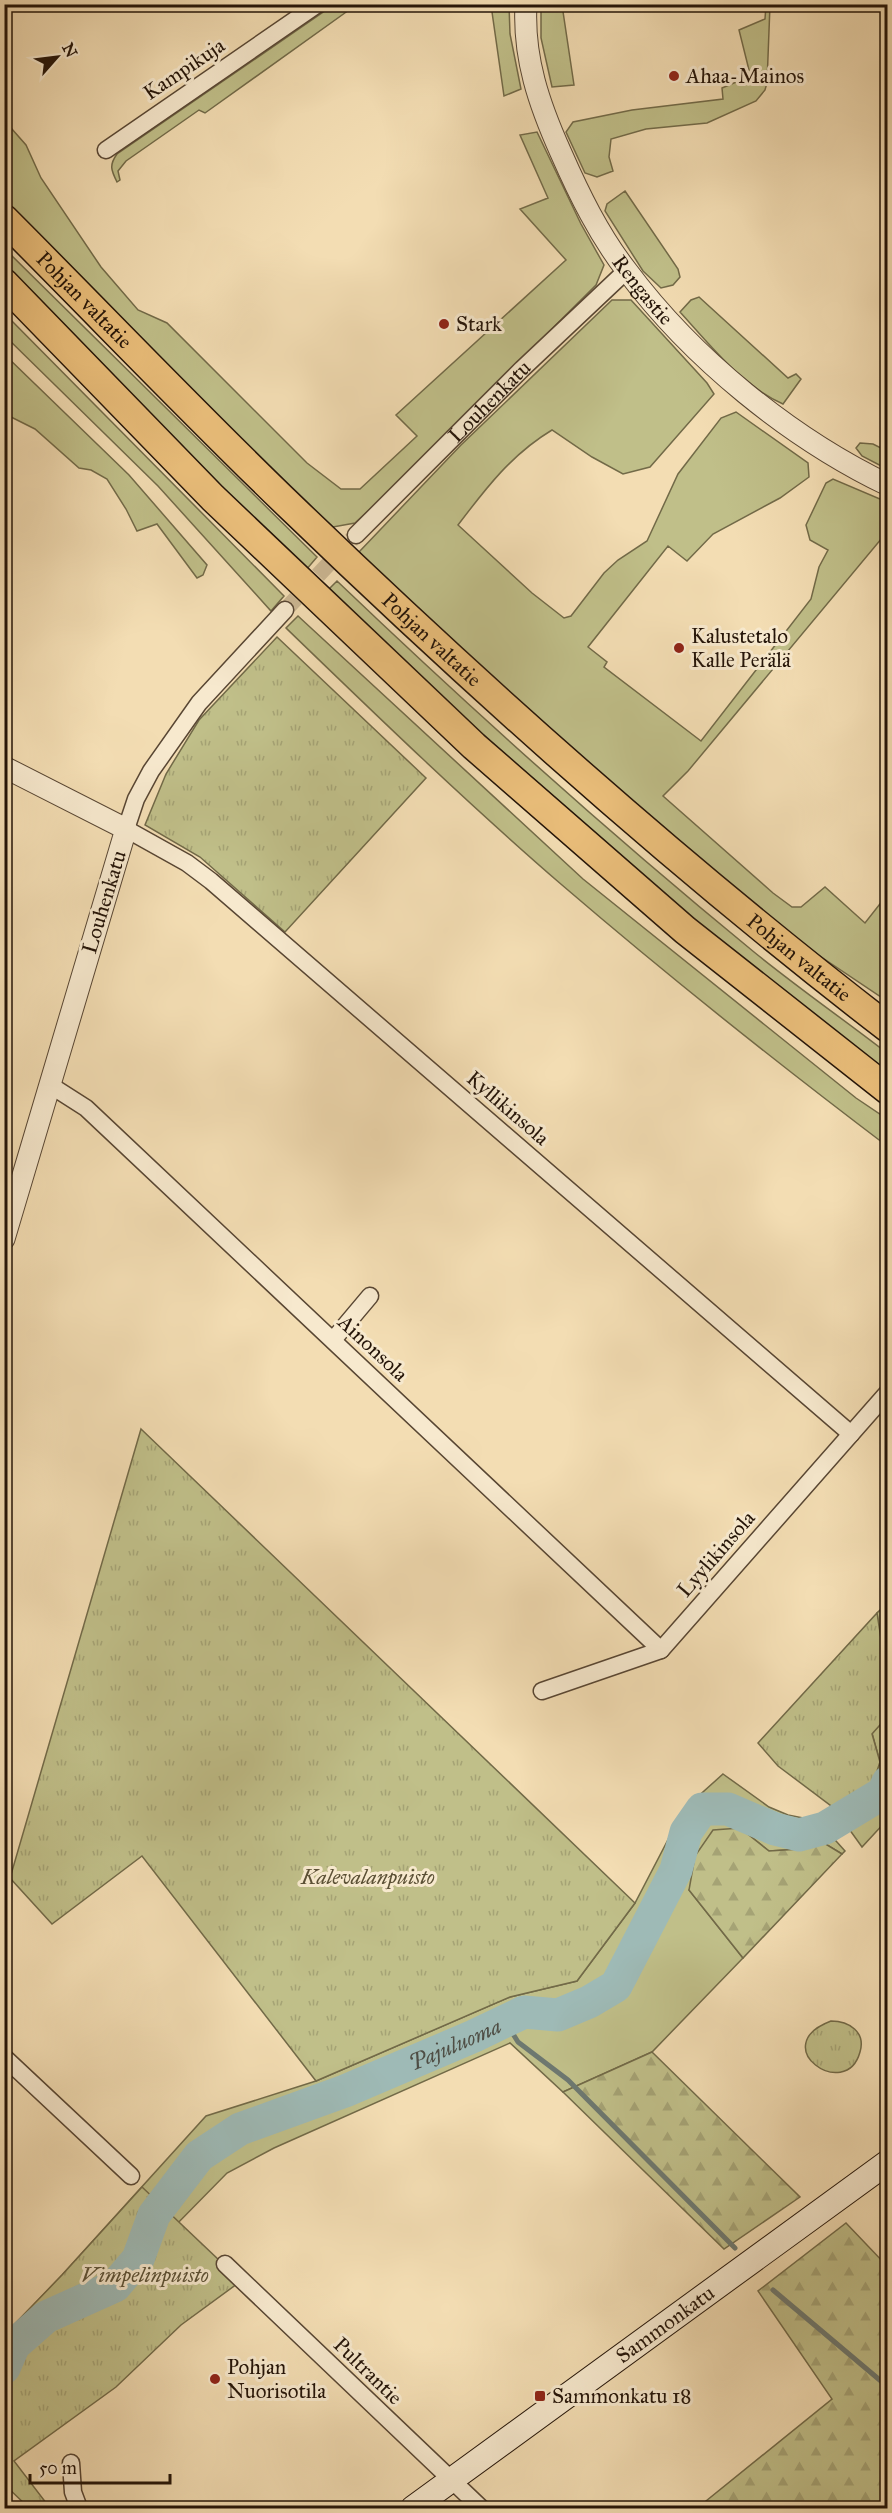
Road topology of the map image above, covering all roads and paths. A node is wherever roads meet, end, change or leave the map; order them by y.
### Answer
1 (318, 4) edge
2 (526, 4) edge
3 (106, 150) dead end
4 (4, 219) edge
5 (626, 271) junction
6 (4, 282) edge
7 (888, 485) edge
8 (356, 535) tunnel mouth
9 (285, 610) tunnel mouth
10 (4, 767) edge
11 (126, 829) junction
12 (888, 1028) edge
13 (50, 1085) junction
14 (888, 1090) edge
15 (4, 1239) edge
16 (370, 1296) dead end
17 (333, 1341) junction
18 (888, 1392) edge
19 (851, 1434) junction
20 (661, 1650) junction
21 (542, 1691) dead end
22 (4, 2057) edge
23 (888, 2162) edge
24 (131, 2175) dead end
25 (225, 2264) dead end
26 (71, 2463) dead end
27 (450, 2480) junction
28 (79, 2508) edge
29 (413, 2508) edge
30 (481, 2508) edge

1 - 3 street, Kampikuja
2 - 5 street, Rengastie
4 - 12 highway, Pohjan valtatie
5 - 7 street, Rengastie
5 - 8 street, Louhenkatu
6 - 14 highway
9 - 11 street, Louhenkatu
10 - 11 street
11 - 13 street, Louhenkatu
11 - 19 street, Kyllikinsola
13 - 15 street, Louhenkatu
13 - 17 street, Ainonsola
16 - 17 street
17 - 20 street, Ainonsola
18 - 19 street, Lyylikinsola
19 - 20 street, Lyylikinsola
20 - 21 street, Lyylikinsola
22 - 24 street
23 - 27 main road, Sammonkatu
25 - 27 street, Pultrantie
26 - 28 street
27 - 29 main road, Sammonkatu
27 - 30 street, Pultrantie

